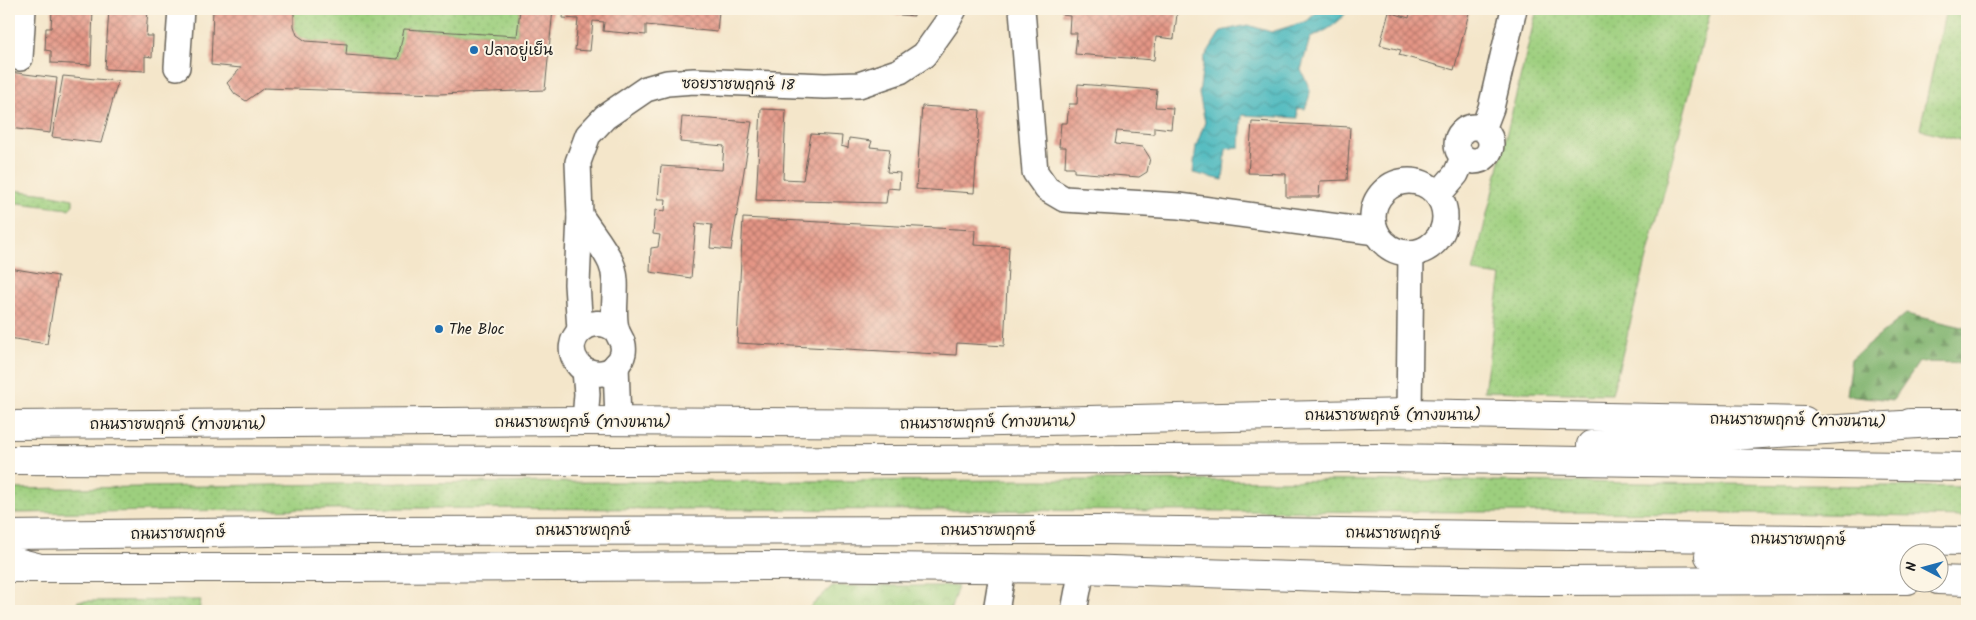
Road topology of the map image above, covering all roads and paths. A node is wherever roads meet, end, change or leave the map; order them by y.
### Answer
1 (23, 9) edge
2 (181, 9) edge
3 (954, 9) edge
4 (1022, 9) edge
5 (1514, 9) edge
6 (20, 58) dead end
7 (177, 67) dead end
8 (1438, 195) junction
9 (580, 215) junction
10 (1376, 232) junction
11 (1411, 253) junction
12 (613, 327) junction
13 (580, 330) junction
14 (616, 365) junction
15 (584, 370) junction
16 (1409, 413) junction
17 (585, 421) junction
18 (618, 421) junction
19 (1933, 423) junction
20 (1967, 423) edge
21 (9, 425) edge
22 (1382, 458) junction
23 (9, 460) edge
24 (1967, 467) edge
25 (1499, 534) junction
26 (9, 535) edge
27 (1967, 541) edge
28 (9, 560) edge
29 (1898, 567) edge
30 (9, 568) edge
31 (37, 568) junction
32 (1003, 569) junction
33 (1082, 569) junction
34 (1898, 580) edge
35 (996, 611) edge
36 (1074, 611) edge

1 - 6 street
2 - 7 street
3 - 9 street, ซอยราชพฤกษ์ 18
4 - 10 street
5 - 8 street
8 - 10 street
8 - 11 street
9 - 12 street
9 - 13 street, ซอยราชพฤกษ์ 18
10 - 11 street
11 - 16 street
12 - 13 street
12 - 14 street
13 - 15 street, ซอยราชพฤกษ์ 18
14 - 15 street
14 - 18 street
15 - 17 street, ซอยราชพฤกษ์ 18
16 - 18 main road, ถนนราชพฤกษ์ (ทางขนาน)
16 - 19 main road, ถนนราชพฤกษ์ (ทางขนาน)
17 - 18 main road, ถนนราชพฤกษ์ (ทางขนาน)
17 - 21 main road, ถนนราชพฤกษ์ (ทางขนาน)
19 - 20 main road, ถนนราชพฤกษ์ (ทางขนาน)
19 - 22 main road
22 - 23 main road
22 - 24 main road
25 - 26 main road, ถนนราชพฤกษ์
25 - 27 main road, ถนนราชพฤกษ์
25 - 29 main road
28 - 31 main road
30 - 31 main road
31 - 32 main road
32 - 33 main road
32 - 35 street
33 - 34 main road
33 - 36 street

